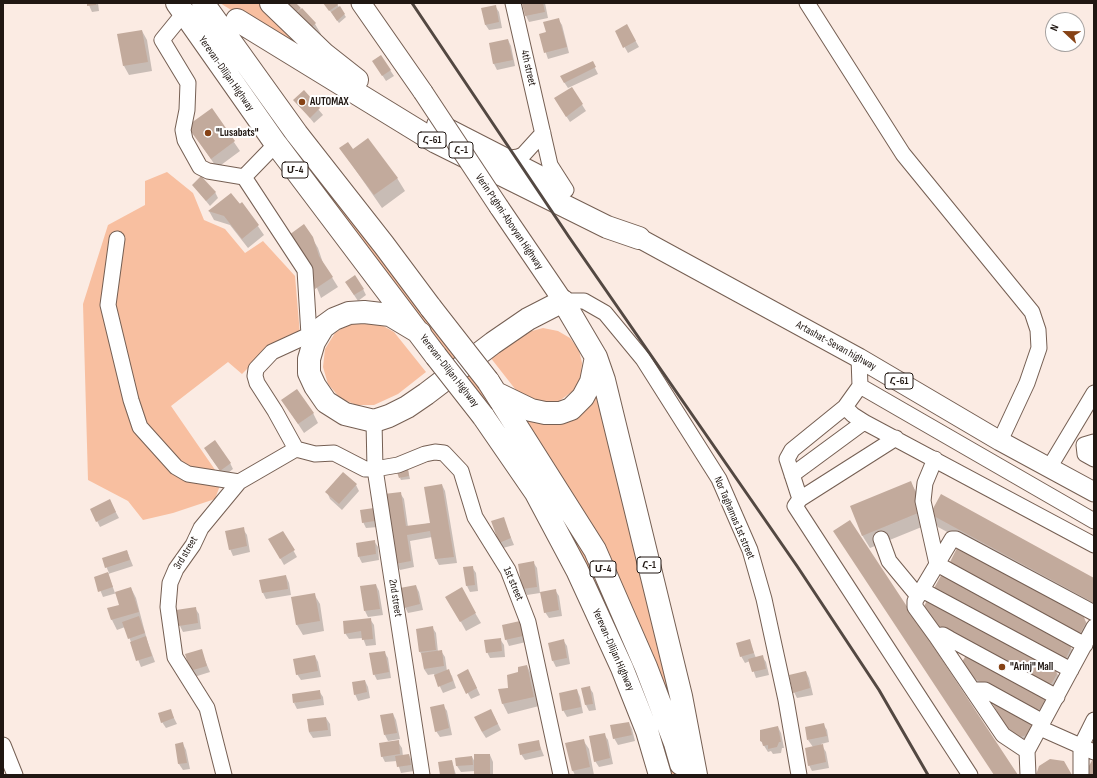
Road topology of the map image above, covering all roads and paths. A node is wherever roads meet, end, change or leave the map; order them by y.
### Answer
1 (203, 3) edge
2 (271, 3) edge
3 (362, 3) edge
4 (513, 3) edge
5 (807, 3) edge
6 (180, 8) edge
7 (237, 20) dead end
8 (543, 133) junction
9 (276, 144) junction
10 (505, 159) junction
11 (244, 177) junction
12 (566, 191) junction
13 (639, 238) junction
14 (117, 239) dead end
15 (563, 301) junction
16 (420, 334) junction
17 (311, 339) junction
18 (596, 357) junction
19 (859, 358) junction
20 (860, 386) junction
21 (493, 387) junction
22 (1094, 393) edge
23 (845, 407) junction
24 (374, 421) junction
25 (864, 422) junction
26 (896, 438) junction
27 (1000, 441) junction
28 (1094, 442) edge
29 (296, 449) junction
30 (935, 459) junction
31 (1094, 459) edge
32 (1049, 468) junction
33 (375, 469) junction
34 (792, 475) junction
35 (239, 482) junction
36 (1041, 490) junction
37 (1094, 492) edge
38 (800, 499) junction
39 (1030, 509) junction
40 (1094, 521) edge
41 (881, 539) dead end
42 (1094, 545) edge
43 (937, 564) junction
44 (920, 593) junction
45 (1094, 613) edge
46 (1094, 628) edge
47 (936, 636) junction
48 (1085, 645) junction
49 (1071, 670) junction
50 (972, 690) junction
51 (1056, 697) junction
52 (1094, 720) edge
53 (1041, 725) junction
54 (3, 745) edge
55 (1088, 749) edge
56 (1027, 751) junction
57 (16, 775) edge
58 (224, 775) edge
59 (422, 775) edge
60 (561, 775) edge
61 (660, 775) edge
62 (684, 775) edge
63 (696, 775) edge
64 (799, 775) edge
65 (970, 775) edge
66 (1028, 775) edge
67 (1081, 775) edge

1 - 21 highway, Yerevan-Dilijan Highway / Մ-4, bridge
2 - 10 highway, Հ-61
3 - 15 main road, Verin Ptghni-Abovyan Highway / Հ-1, bridge
4 - 8 street, 4th street
5 - 27 street
6 - 9 highway, Yerevan-Dilijan Highway / Մ-4
6 - 11 street
7 - 13 highway, Հ-61
8 - 10 street
8 - 12 street, 4th street
9 - 11 street
9 - 16 highway, Yerevan-Dilijan Highway / Մ-4
10 - 12 highway, Հ-61
11 - 17 street
12 - 13 highway, Հ-61
13 - 19 main road, Artashat-Sevan highway / Հ-61
14 - 35 street
15 - 18 highway, Հ-1
15 - 24 highway
15 - 64 street, Nor Taghamas 1st street
16 - 17 highway
16 - 61 highway, Yerevan-Dilijan Highway / Մ-4, bridge
17 - 24 highway
17 - 29 street
18 - 21 highway
18 - 63 highway, Հ-1
19 - 20 street
19 - 27 main road, Artashat-Sevan highway / Հ-61
20 - 23 street
20 - 36 street
21 - 62 highway, Yerevan-Dilijan Highway / Մ-4
22 - 32 street
23 - 25 street
23 - 34 street
24 - 33 street, 2nd street
25 - 26 street
25 - 34 street
26 - 30 street
26 - 38 street
27 - 32 main road, Artashat-Sevan highway / Հ-61
28 - 31 street
29 - 33 street
29 - 35 street, 3rd street
30 - 39 street
30 - 43 street
32 - 37 main road, Artashat-Sevan highway / Հ-61
33 - 59 street, 2nd street
33 - 60 street, 1st street
34 - 38 street
35 - 58 street, 3rd street
36 - 39 street
36 - 40 street
38 - 65 street
39 - 42 street
41 - 44 street
43 - 44 street
43 - 45 street
43 - 48 street
44 - 47 street
44 - 49 street
46 - 48 street
47 - 50 street
47 - 51 street
48 - 49 street
49 - 51 street
50 - 53 street
50 - 56 street
51 - 53 street
52 - 55 street
53 - 55 street
53 - 56 street
54 - 57 street
55 - 67 street
56 - 66 street

